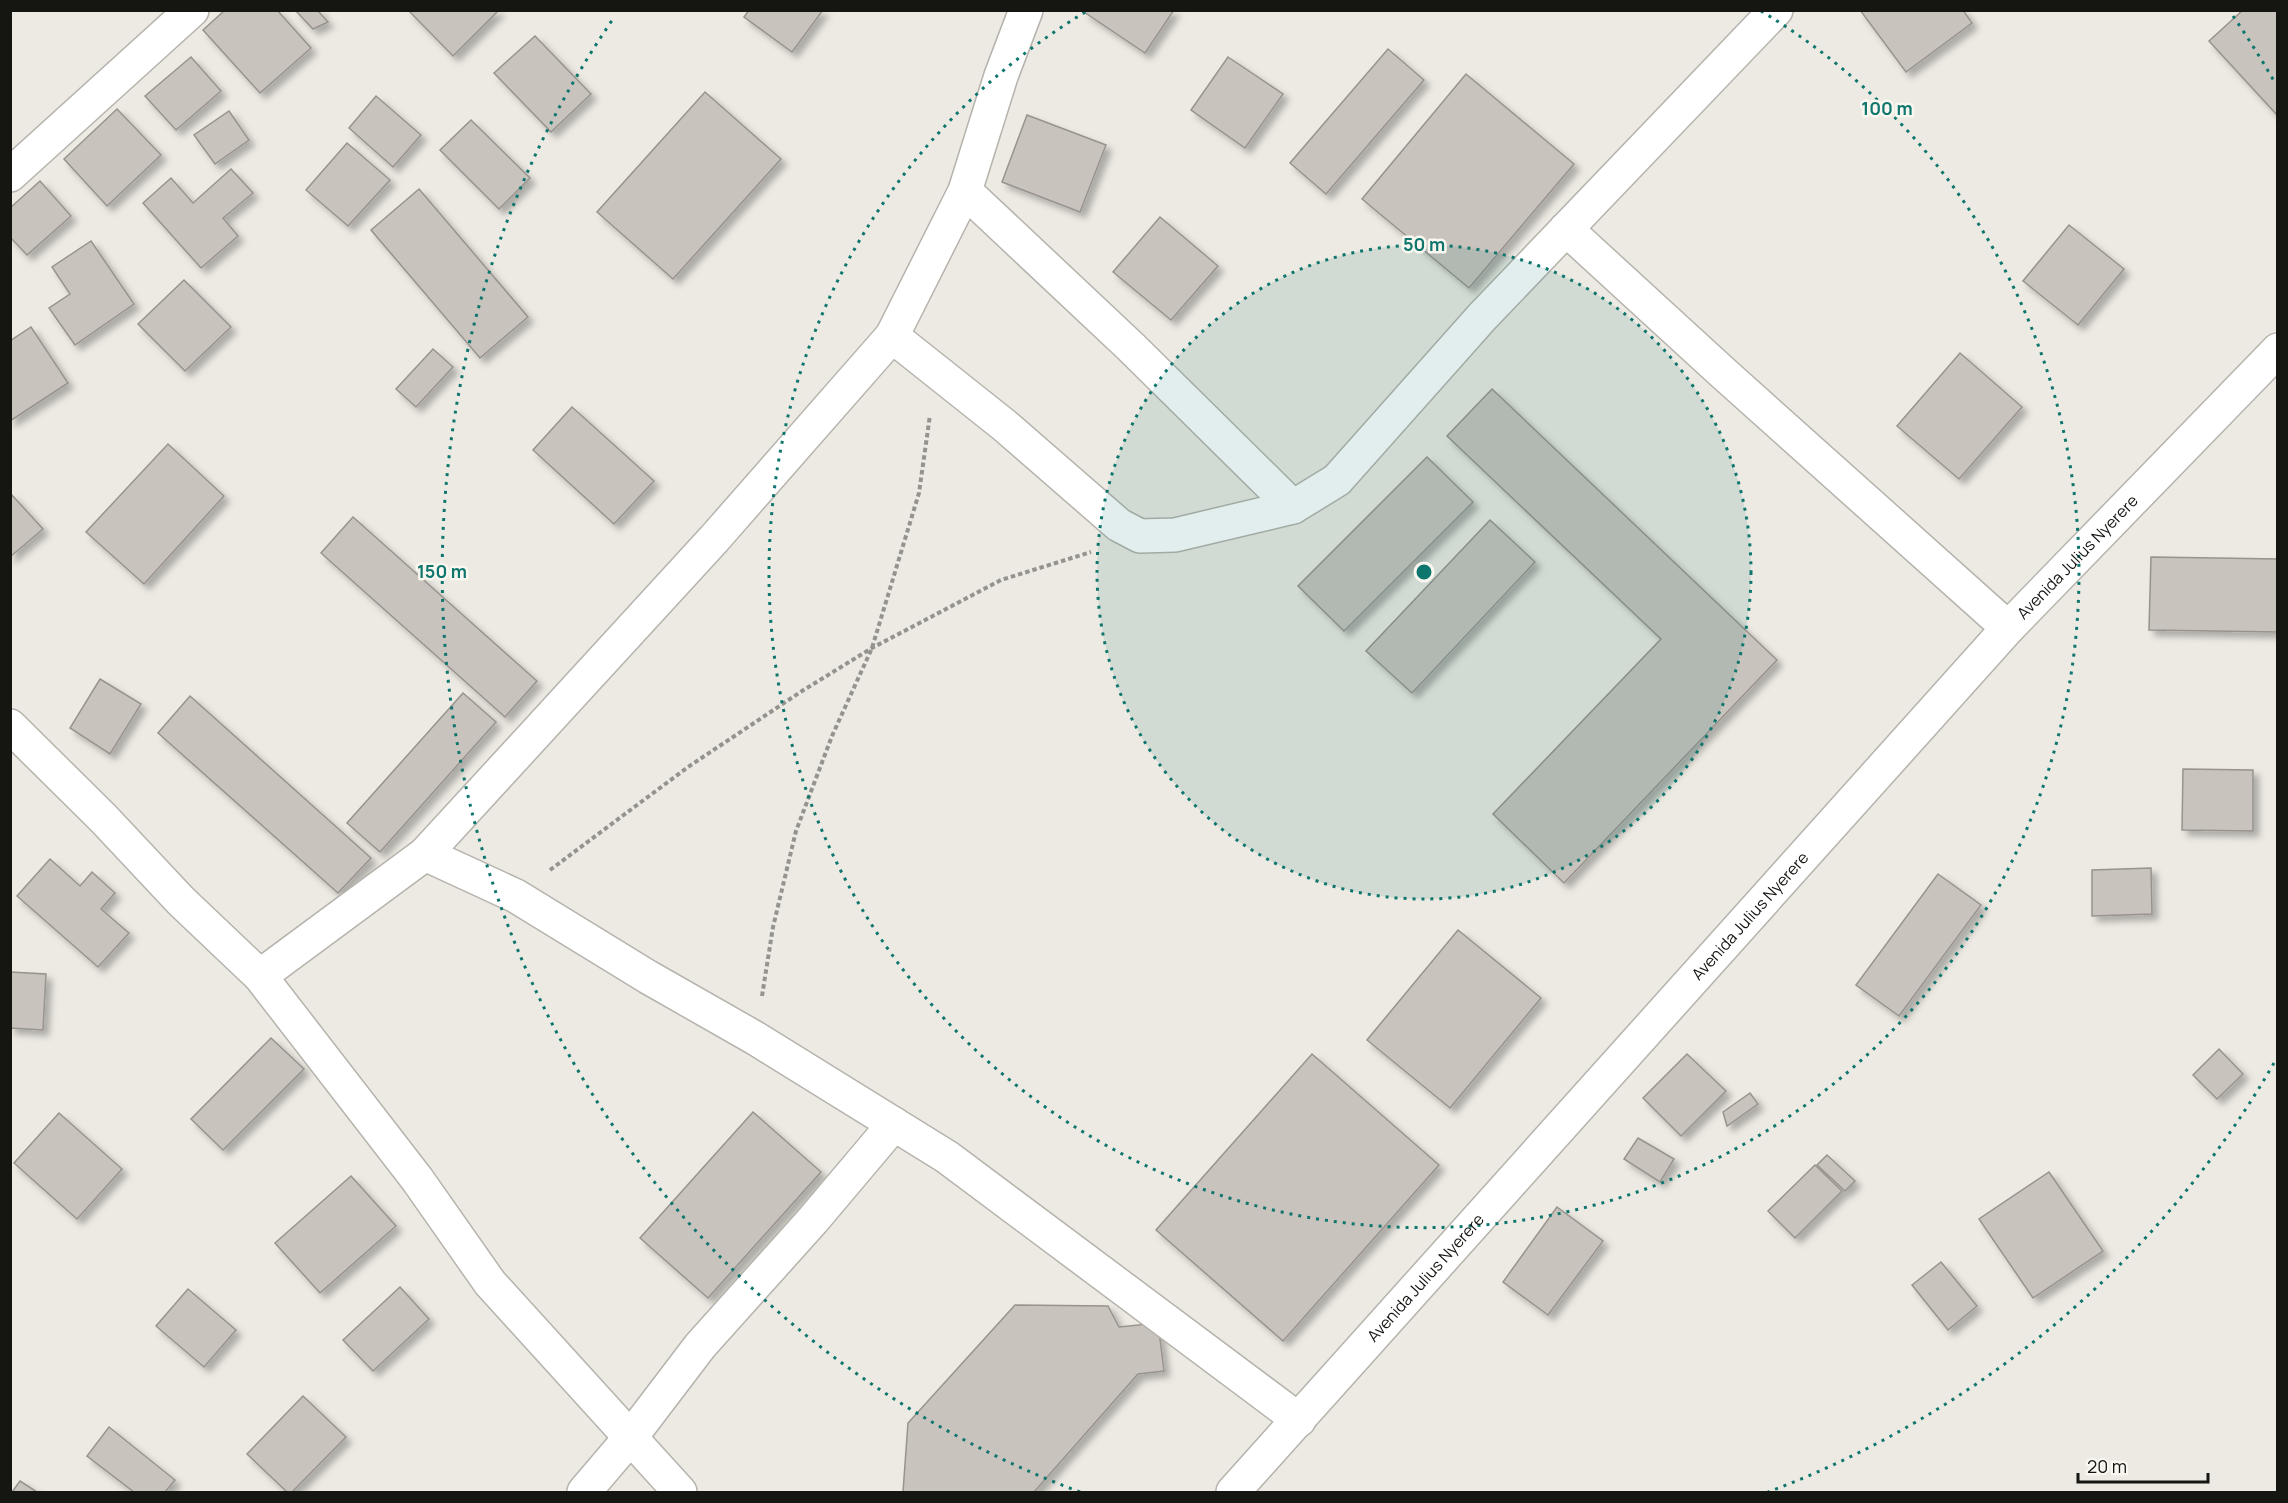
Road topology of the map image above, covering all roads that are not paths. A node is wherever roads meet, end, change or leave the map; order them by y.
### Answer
1 (192, 10) edge
2 (1026, 10) edge
3 (1776, 10) edge
4 (10, 175) edge
5 (965, 191) junction
6 (1566, 229) junction
7 (892, 336) junction
8 (2277, 350) edge
9 (1293, 507) junction
10 (2008, 628) junction
11 (10, 726) edge
12 (425, 854) junction
13 (260, 976) junction
14 (894, 1124) junction
15 (1299, 1420) junction
16 (630, 1438) junction
17 (584, 1492) edge
18 (681, 1492) edge
19 (1233, 1492) edge

1 - 4 street
2 - 5 street
3 - 6 street
5 - 7 street
5 - 9 street
6 - 9 street
6 - 10 street
7 - 9 street
7 - 12 street
8 - 10 street, Avenida Julius Nyerere
10 - 15 street, Avenida Julius Nyerere
11 - 13 street
12 - 13 street
12 - 14 street
13 - 16 street
14 - 15 street
14 - 16 street
15 - 19 street, Avenida Julius Nyerere
16 - 17 street
16 - 18 street

